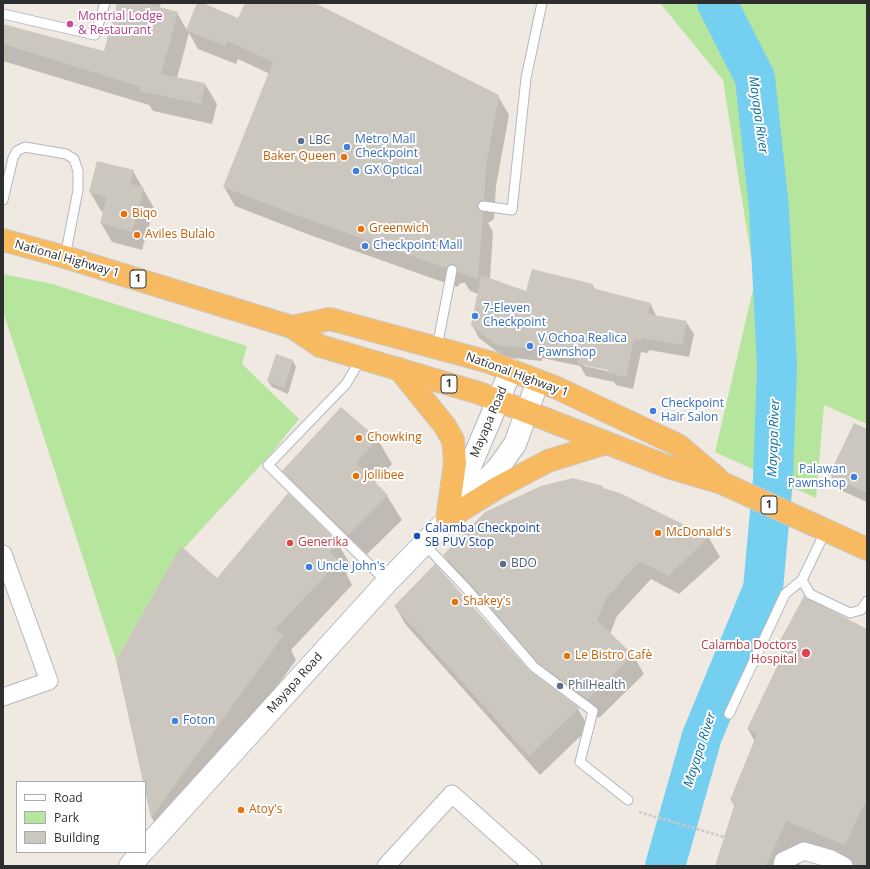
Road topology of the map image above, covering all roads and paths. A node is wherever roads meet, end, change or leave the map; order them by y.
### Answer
1 (105, 3) edge
2 (542, 3) edge
3 (3, 14) edge
4 (3, 200) edge
5 (483, 206) dead end
6 (3, 240) edge
7 (65, 257) junction
8 (452, 270) dead end
9 (292, 327) junction
10 (437, 347) junction
11 (362, 358) junction
12 (399, 369) junction
13 (511, 370) junction
14 (538, 381) junction
15 (498, 400) junction
16 (527, 412) junction
17 (606, 443) junction
18 (722, 483) junction
19 (447, 519) junction
20 (821, 528) junction
21 (424, 544) junction
22 (867, 549) edge
23 (3, 554) edge
24 (802, 580) junction
25 (387, 582) junction
26 (867, 601) edge
27 (3, 698) edge
28 (729, 714) dead end
29 (628, 800) joint
30 (724, 837) dead end
31 (146, 848) edge
32 (141, 853) edge
33 (835, 864) edge
34 (130, 866) edge
35 (386, 866) edge
36 (533, 866) edge
37 (782, 866) edge

1 - 3 lane
2 - 5 lane
4 - 7 lane
6 - 7 highway, National Highway 1 / 1
7 - 9 highway, National Highway 1 / 1
8 - 10 lane
9 - 10 highway, National Highway 1 / 1
9 - 11 highway, National Highway 1 / 1
10 - 13 highway, National Highway 1 / 1
11 - 12 highway, National Highway 1 / 1
11 - 25 lane
12 - 15 highway, National Highway 1 / 1
12 - 19 highway
13 - 14 highway, National Highway 1 / 1
13 - 15 main road, Mayapa Road
14 - 16 main road, Mayapa Road
14 - 18 highway, National Highway 1 / 1
15 - 16 highway, National Highway 1 / 1
15 - 19 main road, Mayapa Road
16 - 17 highway, National Highway 1 / 1
16 - 19 main road, Mayapa Road
17 - 18 highway, National Highway 1 / 1
17 - 19 highway
18 - 20 highway, National Highway 1 / 1
19 - 21 main road, Mayapa Road
20 - 22 highway, National Highway 1 / 1
20 - 24 lane
21 - 25 main road, Mayapa Road
21 - 29 lane
23 - 27 street
24 - 26 lane
24 - 28 lane
25 - 31 main road, Mayapa Road
29 - 30 path
32 - 34 main road
33 - 37 street
35 - 36 street

